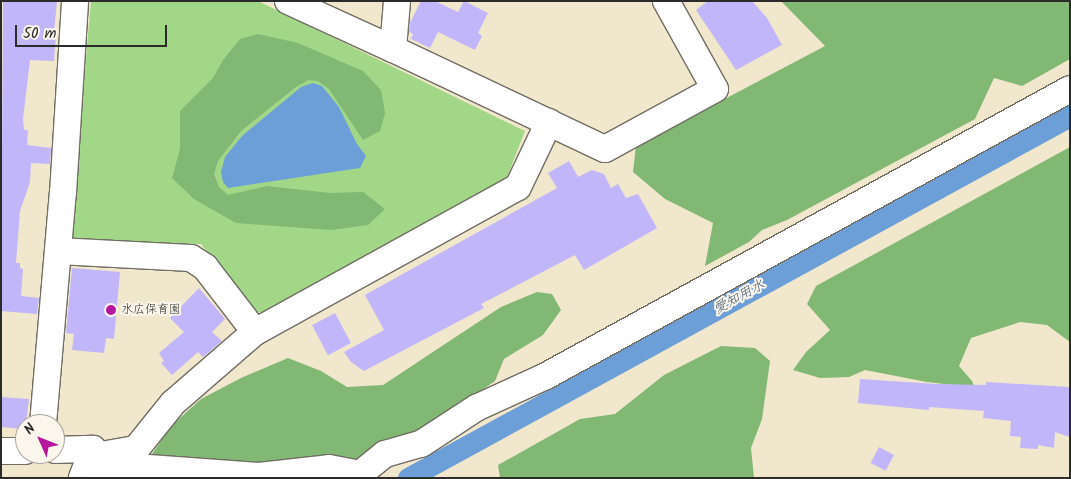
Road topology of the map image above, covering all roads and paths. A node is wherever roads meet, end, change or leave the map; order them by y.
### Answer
1 (75, 1) edge
2 (288, 1) edge
3 (397, 1) edge
4 (666, 1) edge
5 (393, 49) junction
6 (1070, 89) edge
7 (549, 122) junction
8 (58, 251) junction
9 (256, 332) junction
10 (44, 414) edge
11 (65, 450) edge
12 (1, 451) edge
13 (15, 451) edge
14 (92, 471) edge

1 - 8 street
2 - 5 street
3 - 5 street
4 - 7 street
5 - 7 street
6 - 14 street
7 - 9 street
8 - 9 street
8 - 10 street
9 - 14 street
11 - 14 street
12 - 13 street

